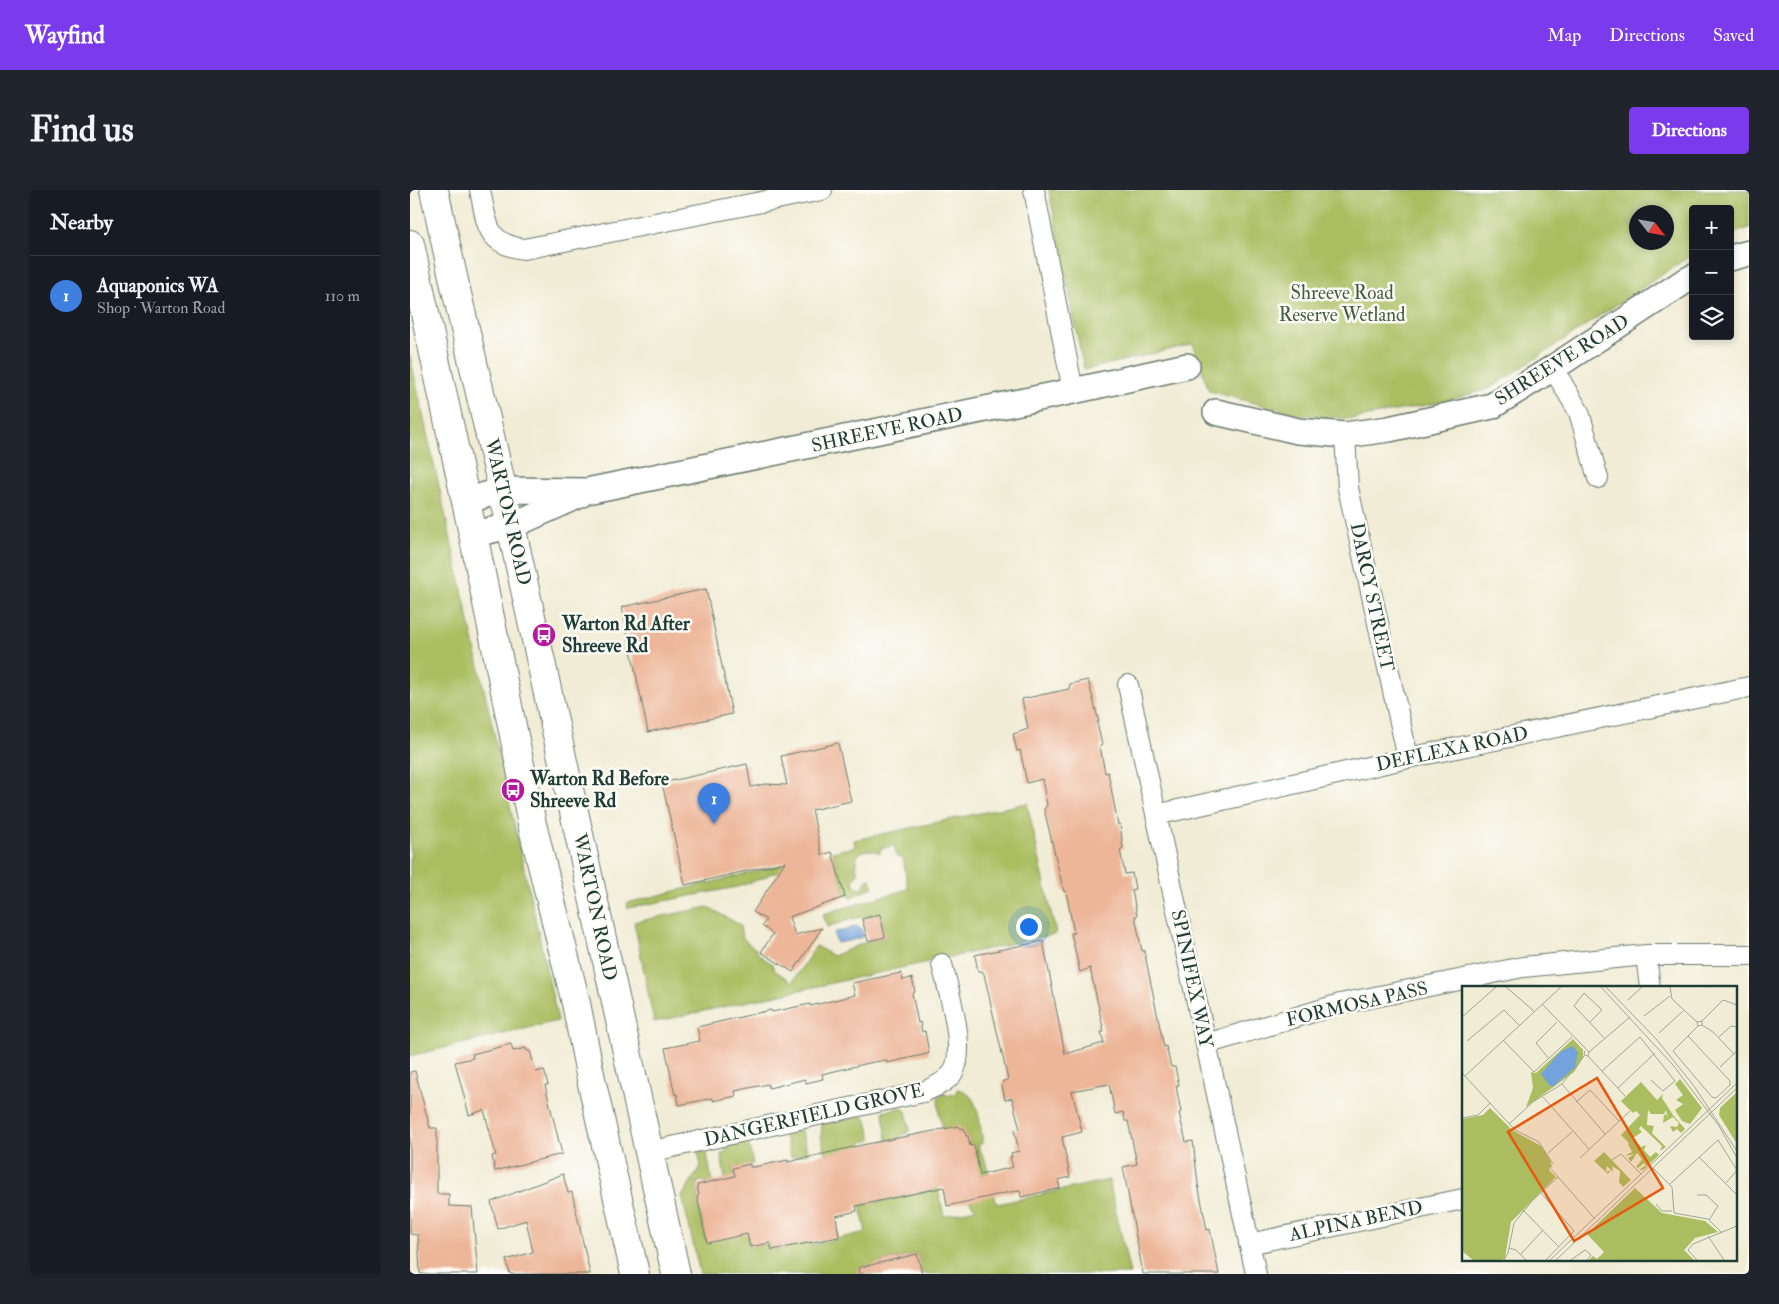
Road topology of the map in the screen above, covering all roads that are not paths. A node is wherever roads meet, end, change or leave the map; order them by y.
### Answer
1 (434, 190) edge
2 (480, 190) edge
3 (822, 190) edge
4 (1034, 190) edge
5 (410, 244) edge
6 (1749, 253) edge
7 (1734, 257) edge
8 (1689, 279) edge
9 (454, 281) junction
10 (420, 289) junction
11 (1187, 366) dead end
12 (1554, 368) junction
13 (1073, 392) junction
14 (1216, 412) dead end
15 (1345, 434) junction
16 (1598, 478) dead end
17 (503, 490) junction
18 (587, 491) junction
19 (466, 501) junction
20 (511, 526) junction
21 (473, 534) junction
22 (1128, 685) dead end
23 (1749, 687) edge
24 (1408, 758) junction
25 (1156, 815) junction
26 (591, 887) junction
27 (1646, 955) junction
28 (1749, 955) edge
29 (942, 964) dead end
30 (1650, 986) edge
31 (576, 1003) junction
32 (1206, 1044) junction
33 (649, 1152) junction
34 (1462, 1199) edge
35 (1249, 1244) junction
36 (635, 1274) edge
37 (676, 1274) edge
38 (1256, 1274) edge

1 - 9 main road, WARTON ROAD
2 - 3 street
4 - 13 street
5 - 10 main road, WARTON ROAD
6 - 7 street
8 - 12 street, SHREEVE ROAD
9 - 10 main road
9 - 17 main road, WARTON ROAD
10 - 19 main road, WARTON ROAD
11 - 13 street, SHREEVE ROAD
12 - 15 street, SHREEVE ROAD
12 - 16 street
13 - 18 street, SHREEVE ROAD
14 - 15 street, SHREEVE ROAD
15 - 24 street, DARCY STREET
17 - 18 street, SHREEVE ROAD
17 - 19 street, SHREEVE ROAD
17 - 20 main road, WARTON ROAD
18 - 20 street, SHREEVE ROAD
19 - 21 main road, WARTON ROAD
20 - 21 street, SHREEVE ROAD
20 - 26 main road, WARTON ROAD
21 - 31 main road, WARTON ROAD
22 - 25 street, SPINIFEX WAY
23 - 24 street, DEFLEXA ROAD
24 - 25 street, DEFLEXA ROAD
25 - 32 street, SPINIFEX WAY
26 - 31 main road
26 - 33 main road, WARTON ROAD
27 - 28 street, FORMOSA PASS
27 - 30 street
27 - 32 street, FORMOSA PASS
29 - 33 street, DANGERFIELD GROVE
31 - 36 main road, WARTON ROAD
32 - 35 street, SPINIFEX WAY
33 - 37 main road, WARTON ROAD
34 - 35 street, ALPINA BEND
35 - 38 street, SPINIFEX WAY

